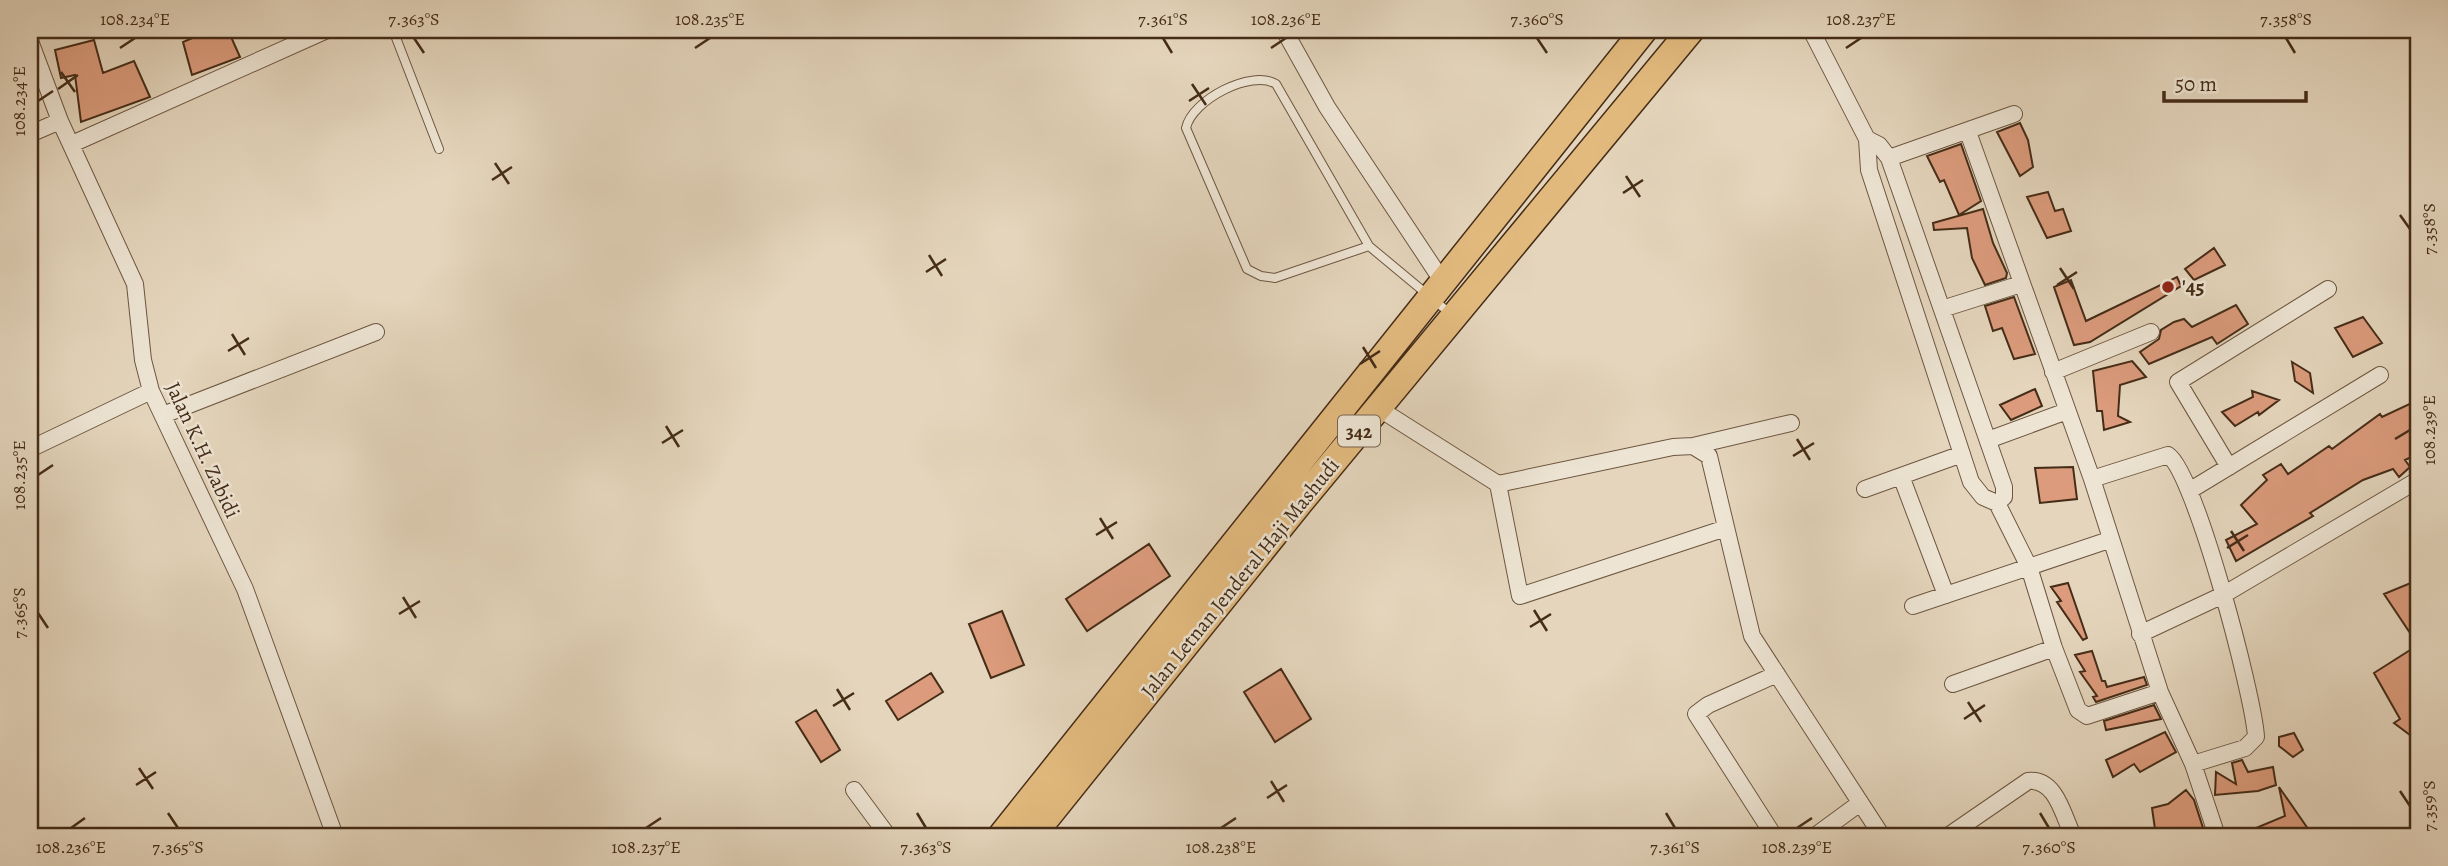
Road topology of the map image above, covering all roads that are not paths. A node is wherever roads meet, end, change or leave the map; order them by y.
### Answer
1 (327, 30) edge
2 (393, 30) edge
3 (1284, 30) edge
4 (1644, 30) edge
5 (1691, 30) edge
6 (1811, 30) edge
7 (30, 41) edge
8 (2014, 114) dead end
9 (60, 121) junction
10 (1968, 132) junction
11 (30, 134) edge
12 (1867, 139) junction
13 (72, 144) junction
14 (439, 149) dead end
15 (1889, 158) junction
16 (1370, 246) junction
17 (2021, 284) junction
18 (1437, 289) junction
19 (2328, 289) dead end
20 (1942, 309) junction
21 (1454, 317) junction
22 (376, 332) dead end
23 (2151, 332) dead end
24 (2053, 372) junction
25 (2380, 375) dead end
26 (151, 391) junction
27 (1378, 408) junction
28 (2067, 411) junction
29 (163, 415) junction
30 (1791, 423) dead end
31 (1988, 440) junction
32 (1693, 446) junction
33 (30, 449) edge
34 (1962, 454) junction
35 (2229, 467) junction
36 (1901, 476) junction
37 (2092, 479) junction
38 (2418, 480) edge
39 (1498, 484) junction
40 (1865, 489) dead end
41 (2189, 491) junction
42 (1997, 503) junction
43 (1726, 528) junction
44 (2109, 540) junction
45 (2029, 567) junction
46 (1946, 594) junction
47 (2223, 595) junction
48 (1913, 606) dead end
49 (2140, 634) junction
50 (2054, 648) junction
51 (1777, 674) junction
52 (1953, 684) dead end
53 (2160, 692) junction
54 (2193, 764) junction
55 (854, 790) dead end
56 (1860, 803) junction
57 (335, 836) edge
58 (888, 836) edge
59 (1001, 836) edge
60 (1032, 836) edge
61 (1774, 836) edge
62 (1815, 836) edge
63 (1882, 836) edge
64 (1948, 836) edge
65 (2073, 836) edge
66 (2217, 836) edge

1 - 13 street
2 - 14 lane
3 - 18 street
4 - 18 main road, Jalan Letnan Jenderal Haji Mashudi / 342
5 - 21 main road, Jalan Letnan Jenderal Haji Mashudi / 342
6 - 12 street
7 - 9 street, Jalan K.H. Zabidi
8 - 10 street
9 - 11 street
9 - 13 street, Jalan K.H. Zabidi
10 - 15 street
10 - 17 street
12 - 15 street
12 - 34 street
13 - 26 street, Jalan K.H. Zabidi
15 - 20 street
16 - 16 lane
16 - 18 lane
17 - 20 street
17 - 24 street
18 - 21 lane
18 - 59 main road, Jalan Letnan Jenderal Haji Mashudi / 342
19 - 35 street
20 - 31 street
21 - 27 main road, Jalan Letnan Jenderal Haji Mashudi / 342
22 - 29 street
23 - 24 street
24 - 28 street
25 - 35 street
26 - 29 street, Jalan K.H. Zabidi
26 - 33 street
27 - 39 street
27 - 60 main road, Jalan Letnan Jenderal Haji Mashudi / 342
28 - 31 street
28 - 37 street
29 - 57 street, Jalan K.H. Zabidi
30 - 32 street
31 - 42 street
32 - 39 street
32 - 43 street
34 - 36 street
34 - 42 street
35 - 41 street
36 - 40 street
36 - 46 street
37 - 41 street
37 - 44 street
38 - 47 street
39 - 43 street
41 - 47 street
42 - 45 street
43 - 51 street
44 - 45 street
44 - 49 street
45 - 46 street
45 - 50 street
46 - 48 street
47 - 49 street
47 - 54 street
49 - 53 street
50 - 52 street
50 - 53 street
51 - 56 street
51 - 61 street
53 - 54 street
54 - 66 street
55 - 58 street
56 - 62 street
56 - 63 street
64 - 65 street

